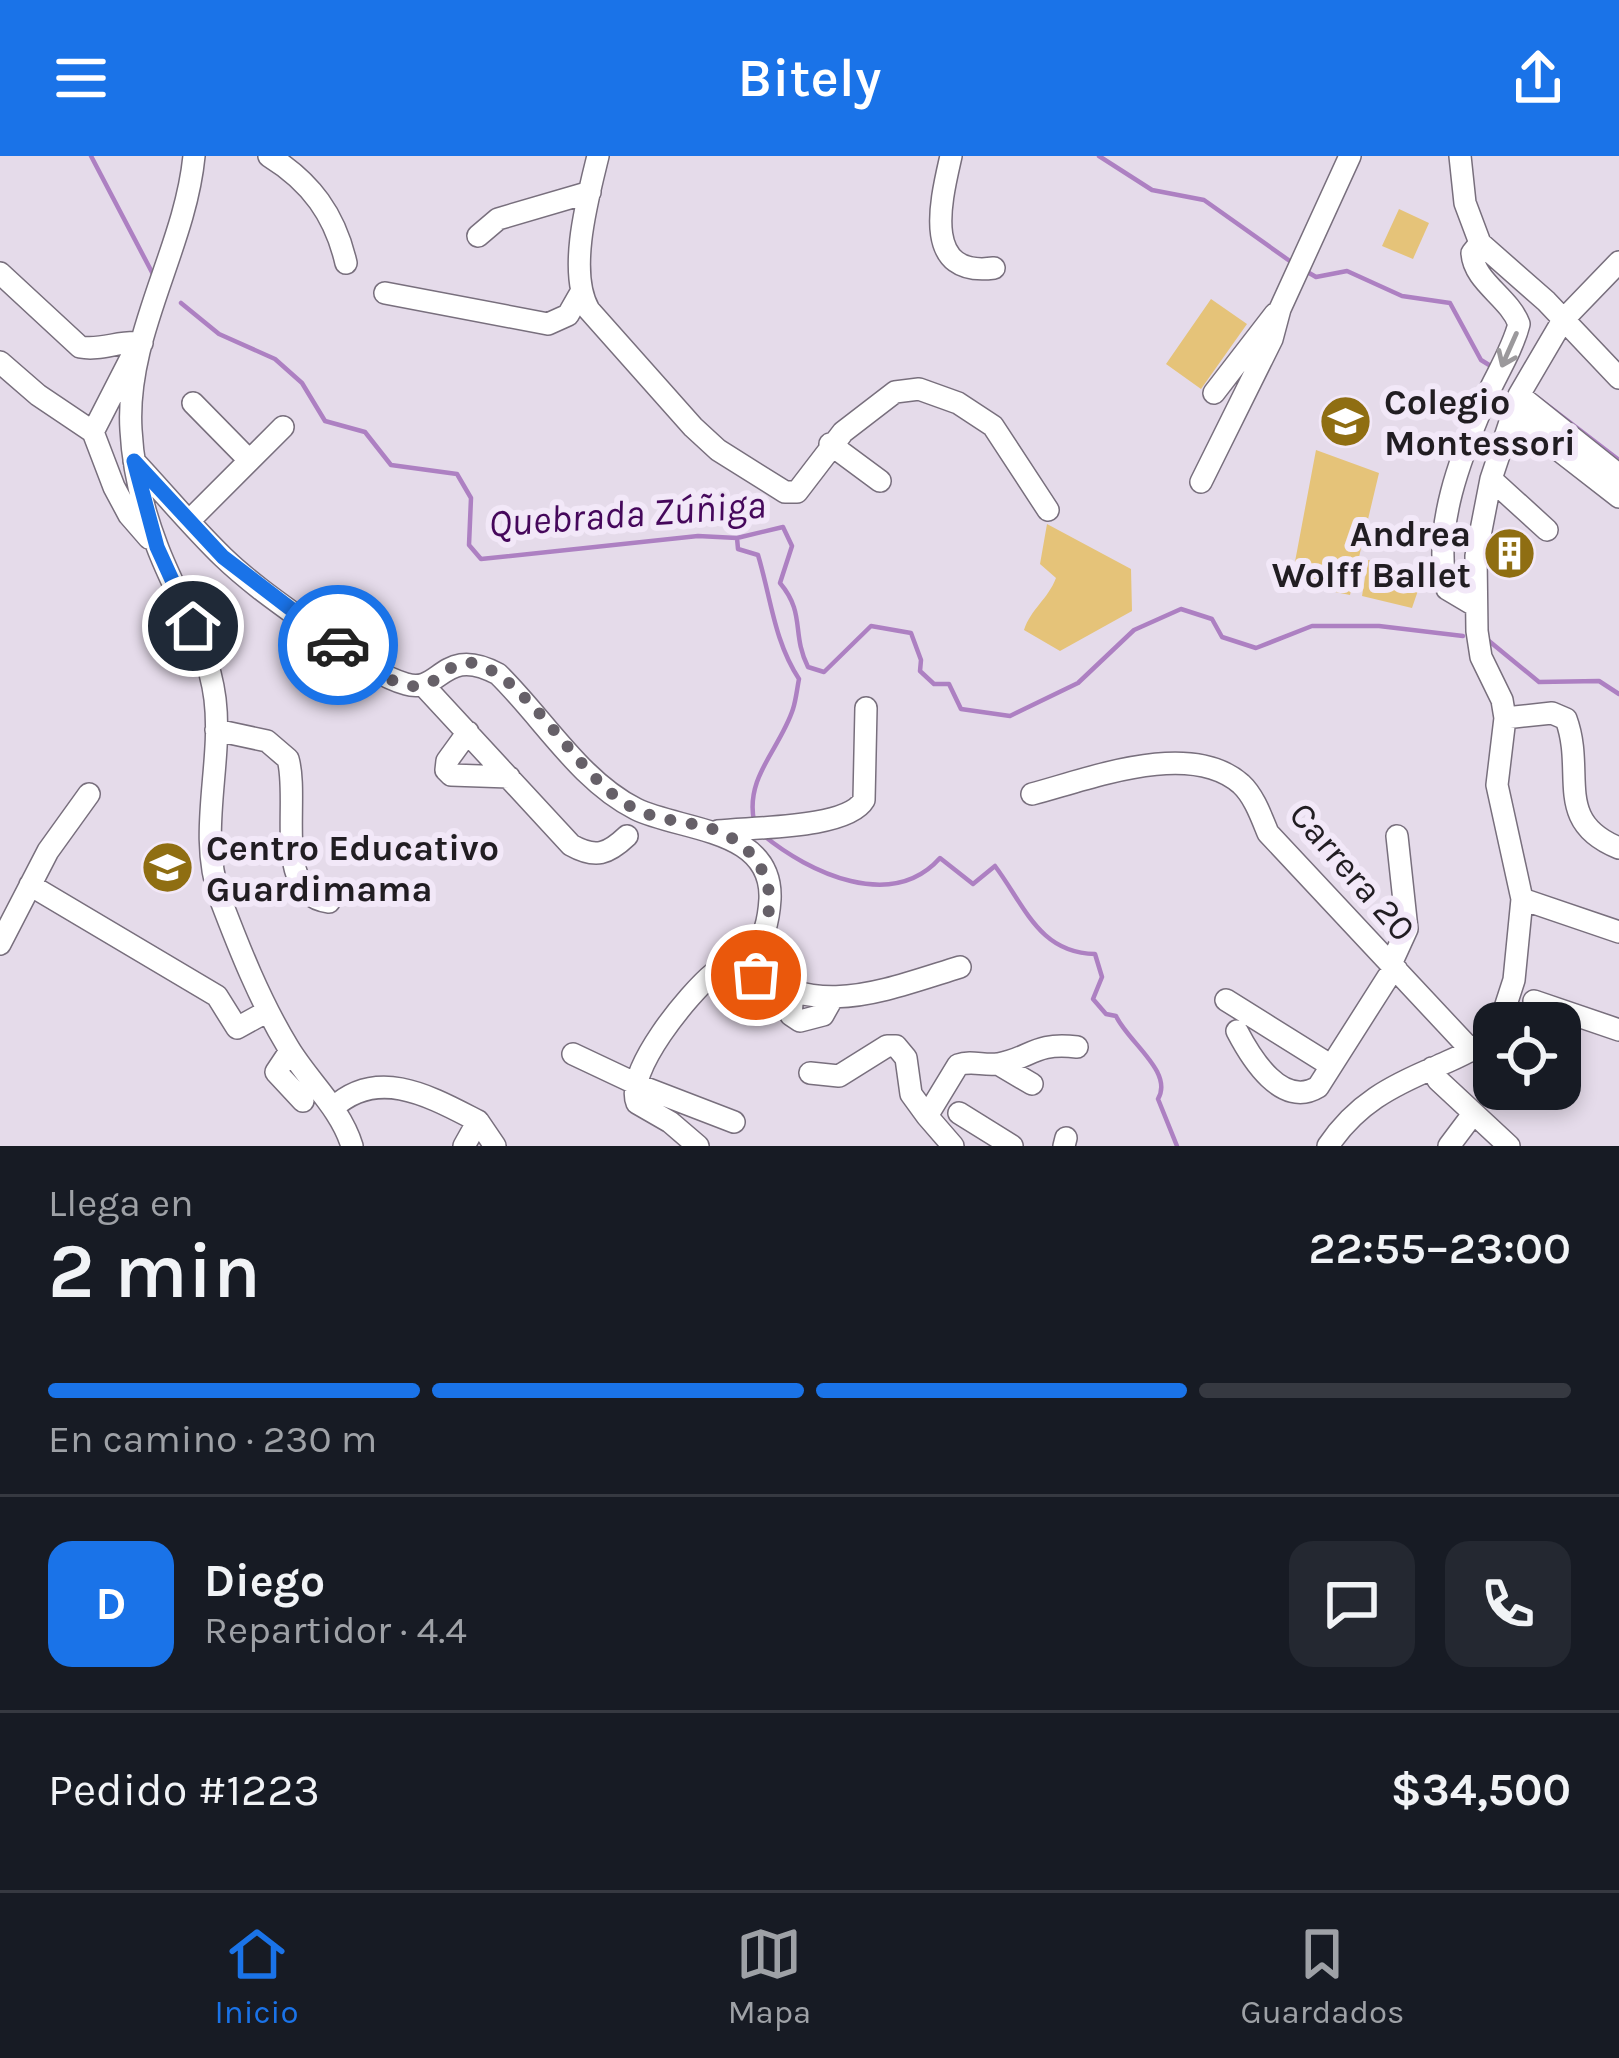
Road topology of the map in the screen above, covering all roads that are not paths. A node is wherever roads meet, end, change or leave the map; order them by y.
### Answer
1 (194, 156) edge
2 (268, 156) edge
3 (598, 156) edge
4 (951, 156) edge
5 (1350, 156) edge
6 (1460, 156) edge
7 (590, 192) junction
8 (478, 236) dead end
9 (1480, 243) junction
10 (1619, 262) edge
11 (346, 263) dead end
12 (994, 268) dead end
13 (0, 273) edge
14 (385, 293) dead end
15 (580, 294) junction
16 (1280, 309) junction
17 (1563, 320) junction
18 (142, 343) junction
19 (0, 362) edge
20 (1619, 378) edge
21 (1214, 393) dead end
22 (194, 403) dead end
23 (1515, 404) junction
24 (284, 428) dead end
25 (93, 432) junction
26 (830, 444) junction
27 (249, 460) junction
28 (134, 461) junction
29 (1619, 475) edge
30 (1491, 479) junction
31 (880, 482) dead end
32 (1201, 482) dead end
33 (1619, 497) edge
34 (1048, 510) dead end
35 (189, 521) junction
36 (1547, 530) dead end
37 (157, 547) junction
38 (1474, 605) junction
39 (424, 686) junction
40 (866, 708) dead end
41 (1505, 718) junction
42 (216, 730) junction
43 (468, 732) junction
44 (509, 777) junction
45 (89, 794) dead end
46 (1032, 794) dead end
47 (718, 831) junction
48 (627, 836) dead end
49 (1397, 836) dead end
50 (1619, 848) edge
51 (30, 885) junction
52 (1522, 898) junction
53 (329, 902) dead end
54 (1619, 932) edge
55 (0, 944) edge
56 (738, 961) junction
57 (960, 967) dead end
58 (1394, 967) junction
59 (1226, 1000) dead end
60 (1534, 1001) dead end
61 (1507, 1002) edge
62 (268, 1010) junction
63 (1619, 1030) edge
64 (1237, 1031) dead end
65 (1077, 1047) dead end
66 (290, 1051) junction
67 (1472, 1051) joint
68 (573, 1054) dead end
69 (998, 1064) junction
70 (1330, 1065) junction
71 (1438, 1065) junction
72 (810, 1073) dead end
73 (634, 1083) junction
74 (1032, 1084) dead end
75 (303, 1101) dead end
76 (333, 1108) junction
77 (958, 1113) dead end
78 (1473, 1114) junction
79 (927, 1116) junction
80 (478, 1120) junction
81 (734, 1122) dead end
82 (352, 1146) edge
83 (464, 1146) edge
84 (495, 1146) edge
85 (698, 1146) edge
86 (953, 1146) edge
87 (1012, 1146) edge
88 (1328, 1146) edge
89 (1449, 1146) edge
90 (1509, 1146) edge

1 - 18 street
2 - 11 street
3 - 7 street
4 - 12 street
5 - 16 street
6 - 9 street
7 - 8 street
7 - 15 street
9 - 17 street
9 -> 38 street
10 - 17 street
13 - 18 street
14 - 15 street
15 - 26 street
16 - 21 street
16 - 32 street
17 - 20 street
17 - 23 street
18 - 25 street
18 - 28 street
19 - 25 street
22 - 27 street
23 - 29 street
23 - 30 street
23 - 33 street
24 - 27 street
25 - 37 street
26 - 31 street
26 - 34 street
27 - 35 street
28 - 35 street
28 - 37 street
30 - 36 street
30 - 38 street
35 - 39 street
37 - 42 street
38 - 41 street
39 - 43 street
39 - 47 street
40 - 47 street
41 - 50 street
41 - 52 street
42 - 53 street
42 - 62 street
43 - 44 street
43 - 44 street
44 - 48 street
45 - 51 street
46 - 58 street, Carrera 20
47 - 56 street
49 - 58 street
51 - 55 street
51 - 62 street
52 - 54 street
52 - 61 street
56 - 57 street
56 - 73 street
58 - 67 street, Carrera 20
58 - 70 street
59 - 70 street
60 - 63 street
62 - 66 street
64 - 70 street
65 - 69 street
66 - 75 street
66 - 76 street
67 - 71 street
68 - 73 street
69 - 74 street
69 - 79 street
71 - 78 street
71 - 88 street
72 - 79 street
73 - 81 street
73 - 85 street
76 - 80 street
76 - 82 street
77 - 87 street
78 - 89 street
78 - 90 street
79 - 86 street
80 - 83 street
80 - 84 street

